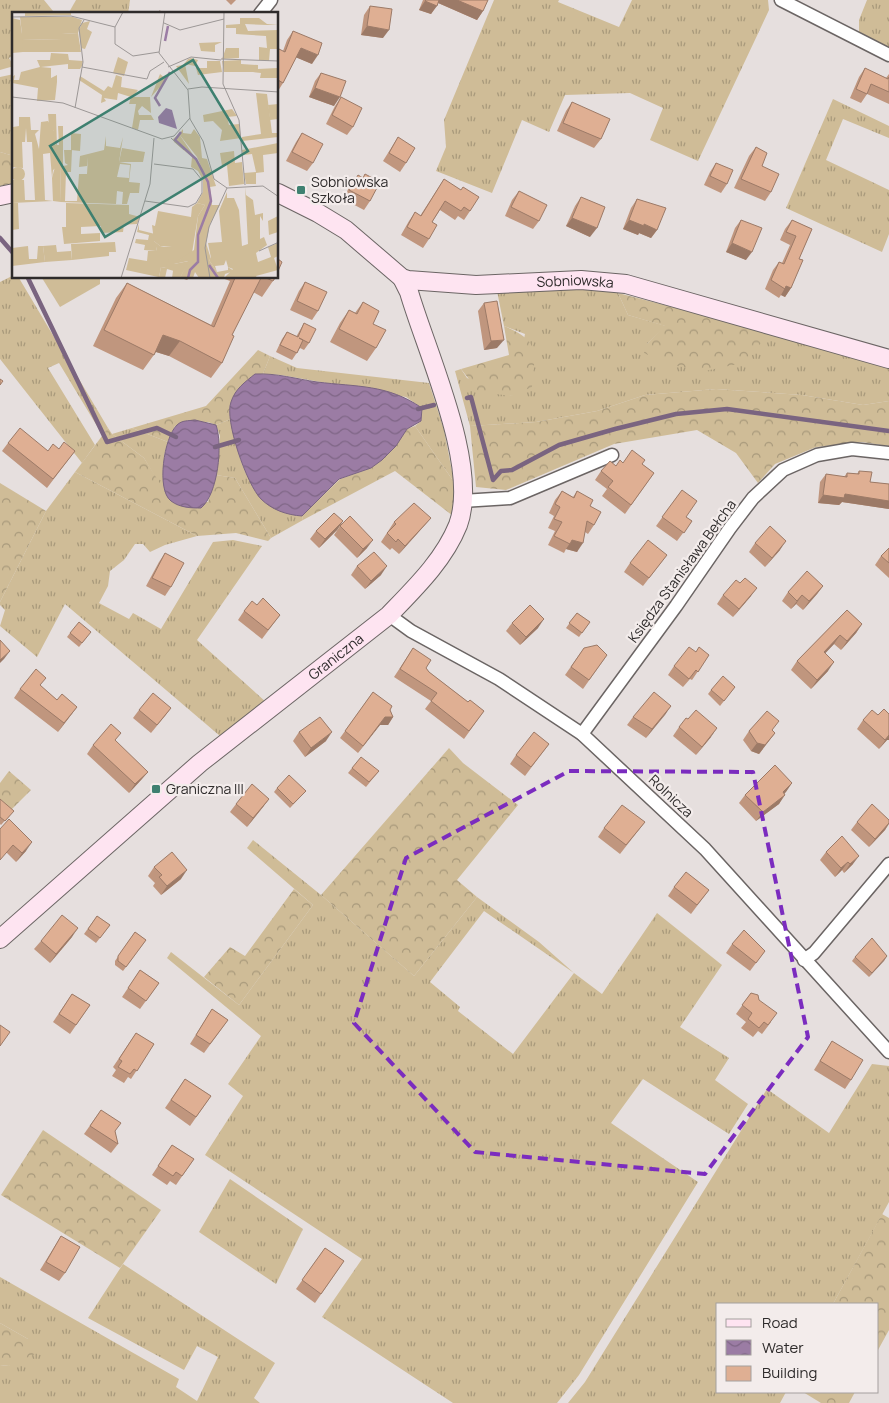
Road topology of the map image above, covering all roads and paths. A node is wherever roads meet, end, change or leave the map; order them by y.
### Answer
1 (271, 0) edge
2 (781, 0) edge
3 (262, 12) edge
4 (889, 55) edge
5 (279, 194) edge
6 (402, 278) junction
7 (889, 358) edge
8 (889, 453) edge
9 (612, 455) dead end
10 (462, 501) junction
11 (389, 616) junction
12 (582, 734) junction
13 (889, 864) edge
14 (0, 939) edge
15 (804, 960) junction
16 (889, 1052) edge

1 - 3 street
2 - 4 street
5 - 6 street
6 - 7 street, Sobniowska
6 - 10 street, Graniczna
8 - 12 street, Księdza Stanisława Bełcha
9 - 10 street
10 - 11 street, Graniczna
11 - 12 street, Rolnicza
11 - 14 street, Graniczna
12 - 15 street, Rolnicza
13 - 15 street
15 - 16 street, Rolnicza

